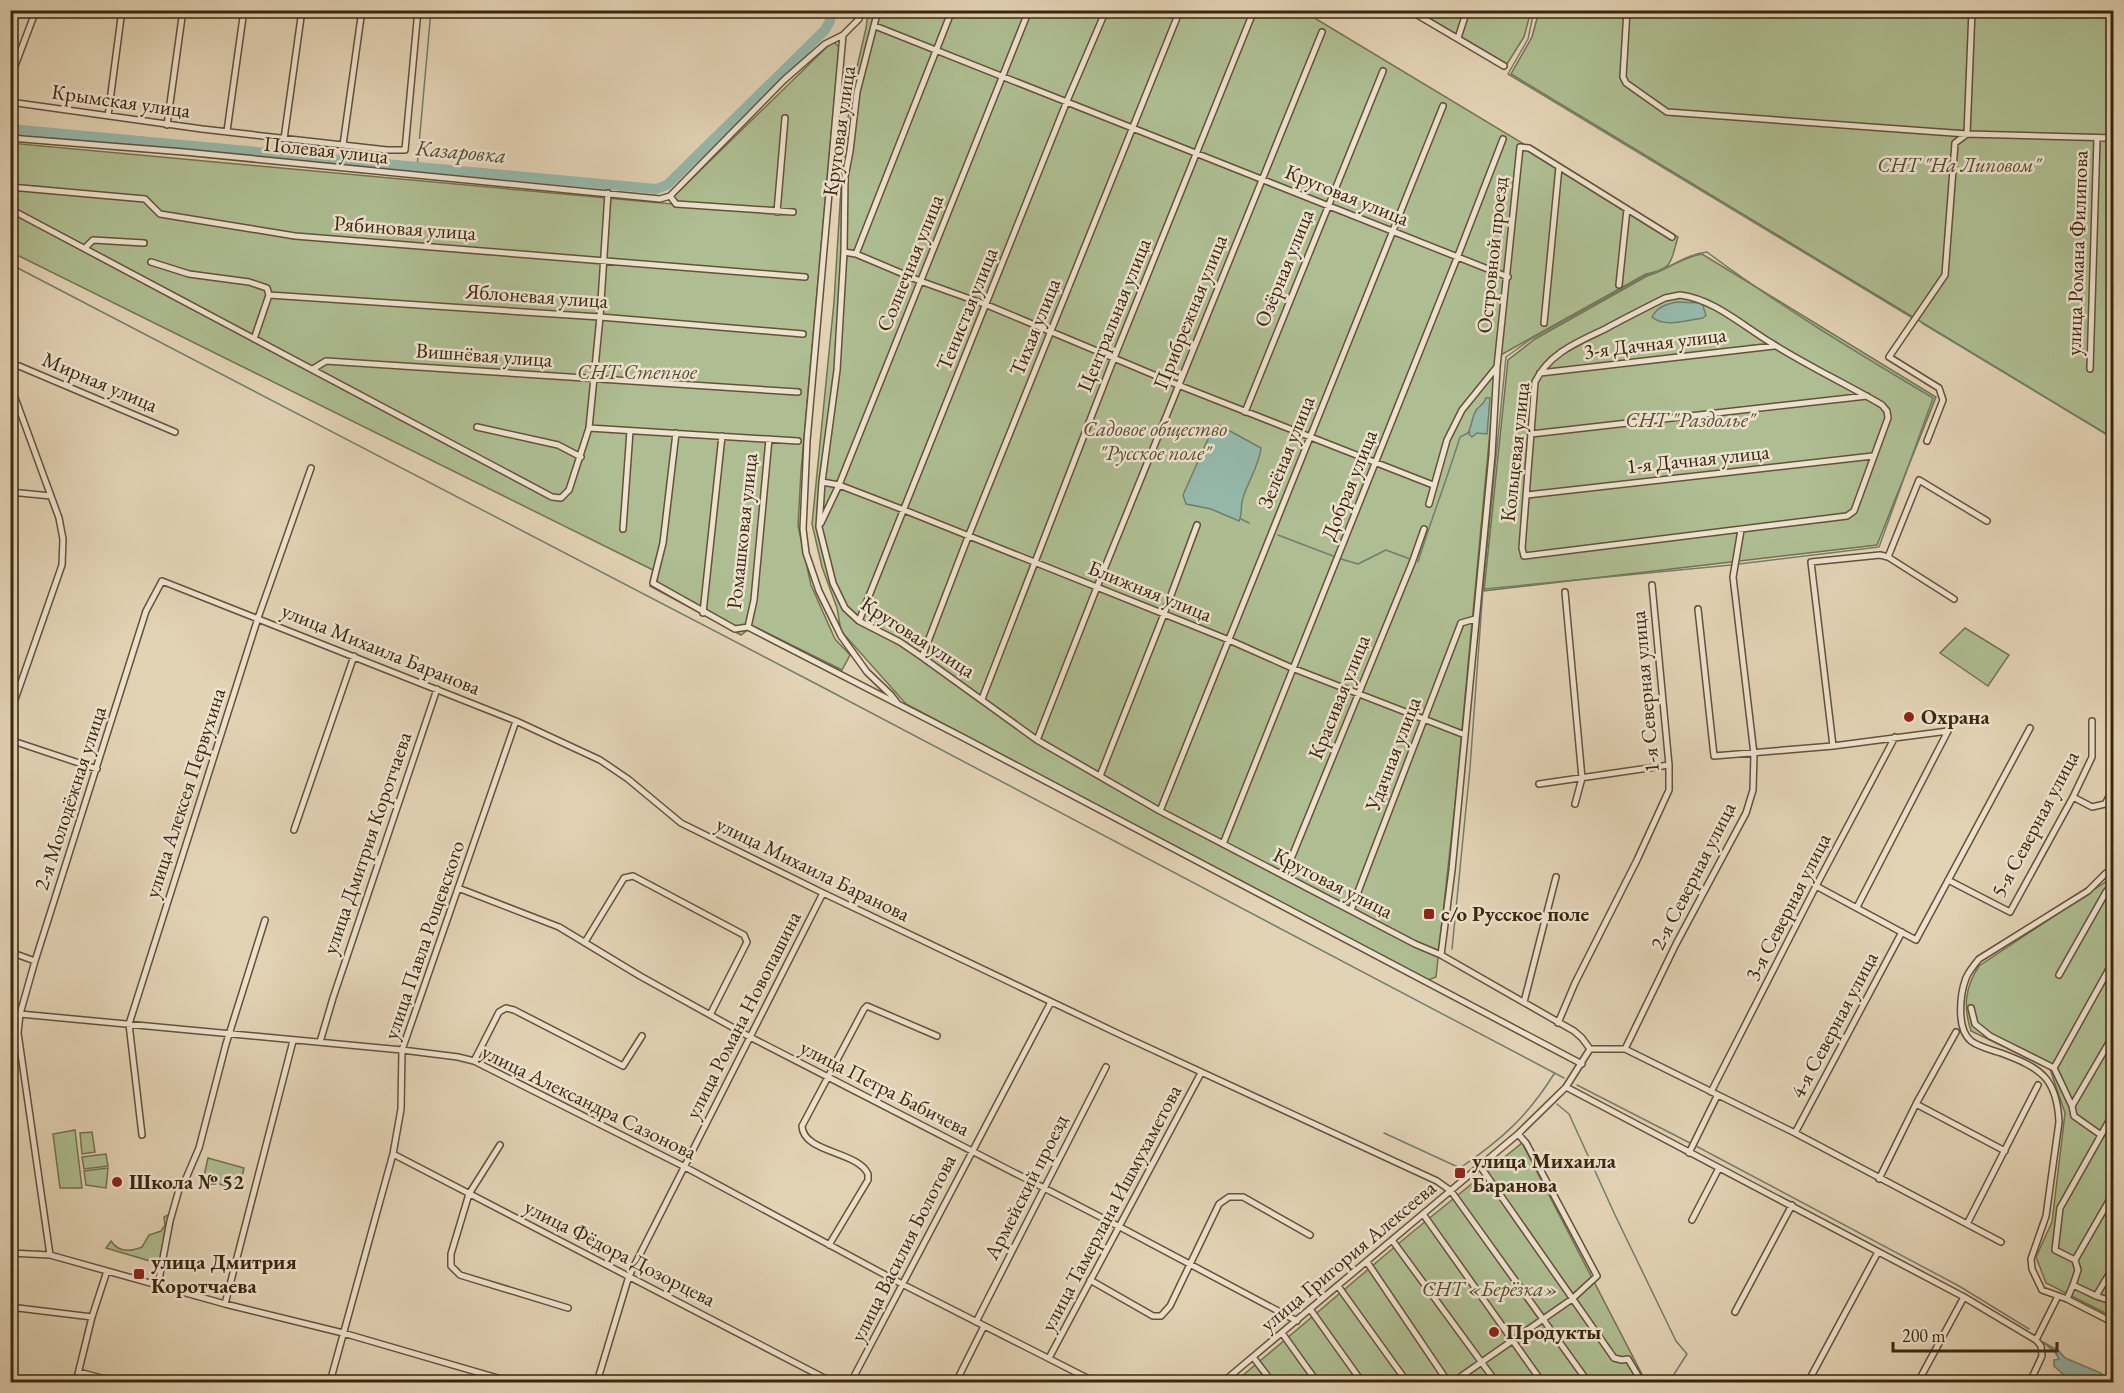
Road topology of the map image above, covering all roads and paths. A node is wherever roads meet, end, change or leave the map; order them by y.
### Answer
1 (36, 10) edge
2 (122, 10) edge
3 (183, 10) edge
4 (244, 10) edge
5 (302, 10) edge
6 (362, 10) edge
7 (418, 10) edge
8 (861, 10) edge
9 (878, 10) edge
10 (952, 10) edge
11 (1029, 10) edge
12 (1106, 10) edge
13 (1180, 10) edge
14 (1254, 10) edge
15 (1467, 10) edge
16 (1627, 10) edge
17 (1972, 10) edge
18 (1411, 11) edge
19 (875, 26) junction
20 (1322, 32) dead end
21 (843, 34) junction
22 (1458, 38) junction
23 (936, 51) junction
24 (1504, 66) dead end
25 (1383, 71) dead end
26 (1003, 76) junction
27 (10, 79) edge
28 (1067, 101) junction
29 (10, 102) edge
30 (1443, 106) dead end
31 (108, 116) junction
32 (785, 118) dead end
33 (167, 125) junction
34 (1132, 128) junction
35 (227, 131) junction
36 (1967, 134) junction
37 (10, 138) edge
38 (2097, 138) junction
39 (2114, 138) edge
40 (284, 139) junction
41 (1503, 139) dead end
42 (343, 145) junction
43 (1197, 152) junction
44 (1559, 167) junction
45 (1262, 180) junction
46 (10, 187) edge
47 (608, 193) junction
48 (670, 196) junction
49 (1327, 206) junction
50 (10, 208) edge
51 (1627, 209) junction
52 (777, 212) junction
53 (793, 212) dead end
54 (1392, 230) junction
55 (1672, 237) dead end
56 (144, 243) dead end
57 (85, 248) junction
58 (844, 252) junction
59 (856, 254) junction
60 (1458, 258) junction
61 (604, 260) junction
62 (151, 262) dead end
63 (805, 277) dead end
64 (1508, 277) junction
65 (920, 281) junction
66 (1619, 285) dead end
67 (269, 295) junction
68 (987, 305) junction
69 (600, 317) junction
70 (1544, 323) dead end
71 (1051, 332) junction
72 (803, 334) dead end
73 (254, 339) junction
74 (1774, 345) junction
75 (1114, 358) junction
76 (10, 365) edge
77 (1497, 367) junction
78 (313, 369) junction
79 (2090, 369) dead end
80 (1540, 373) junction
81 (594, 378) junction
82 (10, 384) edge
83 (1178, 385) junction
84 (798, 392) dead end
85 (1867, 396) junction
86 (1245, 412) junction
87 (477, 427) dead end
88 (589, 428) junction
89 (630, 431) junction
90 (175, 432) dead end
91 (676, 433) junction
92 (1531, 434) junction
93 (722, 436) junction
94 (1310, 437) junction
95 (769, 439) junction
96 (798, 441) dead end
97 (1927, 441) dead end
98 (1873, 456) junction
99 (581, 457) junction
100 (1376, 463) junction
101 (311, 468) dead end
102 (822, 482) junction
103 (839, 485) junction
104 (1433, 485) junction
105 (10, 492) edge
106 (1527, 495) junction
107 (51, 496) junction
108 (1429, 504) dead end
109 (904, 510) junction
110 (1988, 521) dead end
111 (1197, 525) dead end
112 (819, 527) junction
113 (623, 529) dead end
114 (1424, 529) dead end
115 (1741, 530) junction
116 (968, 537) junction
117 (1888, 557) junction
118 (1034, 563) junction
119 (162, 581) joint
120 (1652, 585) dead end
121 (1097, 587) junction
122 (1565, 592) dead end
123 (1954, 599) dead end
124 (1698, 609) dead end
125 (703, 613) junction
126 (1164, 614) junction
127 (258, 618) junction
128 (1475, 619) junction
129 (859, 621) junction
130 (748, 627) junction
131 (1229, 640) junction
132 (354, 656) junction
133 (922, 657) junction
134 (1292, 668) junction
135 (436, 689) junction
136 (1359, 692) junction
137 (982, 699) junction
138 (899, 705) junction
139 (10, 714) edge
140 (1424, 718) junction
141 (516, 721) junction
142 (2092, 721) dead end
143 (2030, 728) dead end
144 (1465, 735) junction
145 (1895, 738) junction
146 (10, 740) edge
147 (1037, 740) junction
148 (1833, 746) junction
149 (1754, 754) junction
150 (1669, 765) junction
151 (97, 769) junction
152 (1100, 776) junction
153 (1582, 778) junction
154 (1539, 784) dead end
155 (2114, 788) edge
156 (2073, 797) junction
157 (1575, 804) dead end
158 (1160, 811) junction
159 (294, 830) dead end
160 (1224, 844) junction
161 (2114, 870) edge
162 (1284, 876) junction
163 (1556, 877) dead end
164 (1948, 880) junction
165 (2114, 883) edge
166 (1816, 886) junction
167 (458, 888) junction
168 (823, 893) junction
169 (1857, 907) junction
170 (1351, 910) junction
171 (265, 920) dead end
172 (1902, 932) junction
173 (585, 942) junction
174 (10, 952) edge
175 (1440, 955) junction
176 (2114, 960) edge
177 (35, 961) junction
178 (2059, 975) dead end
179 (1050, 1002) junction
180 (1524, 1002) junction
181 (1971, 1008) dead end
182 (20, 1014) junction
183 (710, 1015) junction
184 (1558, 1023) junction
185 (129, 1024) junction
186 (1956, 1032) dead end
187 (230, 1034) junction
188 (2114, 1034) edge
189 (642, 1036) dead end
190 (937, 1036) dead end
191 (750, 1037) junction
192 (293, 1041) junction
193 (320, 1042) junction
194 (1590, 1049) junction
195 (1624, 1049) junction
196 (402, 1050) junction
197 (474, 1061) junction
198 (1582, 1064) junction
199 (1106, 1067) dead end
200 (2054, 1068) junction
201 (1202, 1073) junction
202 (828, 1076) junction
203 (2038, 1085) dead end
204 (1566, 1087) junction
205 (1711, 1092) junction
206 (1718, 1096) junction
207 (1916, 1104) junction
208 (2072, 1106) junction
209 (2114, 1112) edge
210 (1795, 1133) junction
211 (1518, 1134) junction
212 (142, 1135) dead end
213 (2101, 1135) junction
214 (500, 1146) dead end
215 (972, 1151) junction
216 (2005, 1151) junction
217 (1689, 1153) junction
218 (393, 1154) junction
219 (1480, 1166) junction
220 (685, 1167) junction
221 (1719, 1168) junction
222 (1879, 1179) junction
223 (1044, 1187) junction
224 (1451, 1191) junction
225 (2114, 1192) edge
226 (469, 1194) junction
227 (1791, 1205) junction
228 (1423, 1215) junction
229 (1692, 1220) dead end
230 (1967, 1224) junction
231 (1118, 1226) junction
232 (1310, 1235) dead end
233 (1392, 1240) junction
234 (2001, 1242) dead end
235 (829, 1245) junction
236 (1878, 1252) junction
237 (10, 1253) edge
238 (50, 1255) junction
239 (2075, 1260) junction
240 (1367, 1262) junction
241 (1191, 1265) junction
242 (2114, 1266) edge
243 (107, 1271) junction
244 (630, 1276) junction
245 (1090, 1280) junction
246 (904, 1284) junction
247 (158, 1285) junction
248 (2073, 1285) junction
249 (1338, 1286) junction
250 (2058, 1296) junction
251 (2096, 1296) junction
252 (1964, 1297) junction
253 (1572, 1299) junction
254 (2067, 1299) junction
255 (2114, 1302) edge
256 (225, 1304) junction
257 (10, 1307) edge
258 (568, 1308) dead end
259 (1310, 1309) junction
260 (1736, 1312) dead end
261 (92, 1317) junction
262 (1542, 1320) junction
263 (1297, 1321) junction
264 (976, 1322) junction
265 (2114, 1323) edge
266 (984, 1326) junction
267 (343, 1333) junction
268 (1282, 1333) junction
269 (2036, 1340) junction
270 (1512, 1341) junction
271 (1253, 1357) junction
272 (1049, 1358) junction
273 (1481, 1362) junction
274 (79, 1372) junction
275 (1224, 1382) edge
276 (76, 1383) edge
277 (116, 1383) edge
278 (330, 1383) edge
279 (511, 1383) edge
280 (597, 1383) edge
281 (832, 1383) edge
282 (851, 1383) edge
283 (956, 1383) edge
284 (1095, 1383) edge
285 (1272, 1383) edge
286 (1317, 1383) edge
287 (1362, 1383) edge
288 (1407, 1383) edge
289 (1448, 1383) edge
290 (1453, 1383) edge
291 (1496, 1383) edge
292 (1542, 1383) edge
293 (1587, 1383) edge
294 (1640, 1383) edge
295 (1808, 1383) edge
296 (1918, 1383) edge
297 (2030, 1383) edge

1 - 27 street
2 - 31 street
3 - 33 street
4 - 35 street
5 - 40 street
6 - 42 street
7 - 42 street, Крымская улица
8 - 21 street
9 - 19 street
10 - 23 street
11 - 26 street, Солнечная улица
12 - 28 street, Тенистая улица
13 - 34 street, Тихая улица
14 - 43 street, Центральная улица
15 - 22 street
16 - 36 street
17 - 36 street
18 - 22 street
19 - 23 street, Круговая улица
19 - 58 street, Круговая улица
20 - 45 street, Прибрежная улица
21 - 48 street
21 - 138 street
22 - 24 street
23 - 26 street, Круговая улица
23 - 59 street
25 - 49 street, Озёрная улица
26 - 28 street, Круговая улица
26 - 65 street, Солнечная улица
28 - 34 street, Круговая улица
28 - 68 street, Тенистая улица
29 - 31 street, Крымская улица
30 - 54 street, Зелёная улица
31 - 33 street, Крымская улица
32 - 52 street
33 - 35 street, Крымская улица
34 - 43 street, Круговая улица
34 - 71 street, Тихая улица
35 - 40 street, Крымская улица
36 - 38 street
36 - 97 street
37 - 47 street, Полевая улица
38 - 39 street
38 - 79 street, улица Романа Филипова
40 - 42 street, Крымская улица
41 - 60 street, Добрая улица
43 - 45 street, Круговая улица
43 - 75 street, Центральная улица
44 - 51 street
44 - 64 street, Островной проезд
44 - 70 street
45 - 49 street, Круговая улица
45 - 83 street, Прибрежная улица
46 - 61 street, Рябиновая улица
47 - 48 street, Полевая улица
47 - 61 street
48 - 52 street, Полевая улица
49 - 54 street, Круговая улица
49 - 86 street, Озёрная улица
50 - 57 street
51 - 55 street
51 - 66 street
52 - 53 street, Полевая улица
54 - 60 street, Круговая улица
54 - 94 street, Зелёная улица
56 - 57 street
57 - 73 street
58 - 59 street
58 - 102 street, Круговая улица
59 - 65 street
60 - 64 street, Круговая улица
60 - 100 street, Добрая улица
61 - 63 street, Рябиновая улица
61 - 69 street
62 - 67 street, Яблоневая улица
64 - 77 street, Островной проезд
65 - 68 street
65 - 103 street, Солнечная улица
67 - 69 street, Яблоневая улица
67 - 73 street
68 - 71 street
68 - 109 street, Тенистая улица
69 - 72 street, Яблоневая улица
69 - 81 street
71 - 75 street
71 - 116 street, Тихая улица
73 - 78 street
74 - 80 street, 3-я Дачная улица
74 - 80 street, Кольцевая улица
74 - 85 street, Кольцевая улица
75 - 83 street
75 - 118 street, Центральная улица
76 - 90 street, Мирная улица
77 - 104 street
77 - 128 street
78 - 81 street, Вишнёвая улица
78 - 99 street
80 - 92 street, Кольцевая улица
81 - 84 street, Вишнёвая улица
81 - 88 street
82 - 107 street
83 - 86 street
83 - 121 street, Прибрежная улица
85 - 92 street
85 - 98 street, Кольцевая улица
86 - 94 street
87 - 99 street
88 - 89 street
88 - 99 street
89 - 91 street
89 - 113 street
91 - 93 street
91 - 125 street
92 - 106 street, Кольцевая улица
93 - 95 street
93 - 125 street
94 - 100 street
94 - 131 street, Зелёная улица
95 - 96 street
95 - 130 street, Ромашковая улица
98 - 106 street, 1-я Дачная улица
98 - 115 street, Кольцевая улица
100 - 104 street
100 - 134 street, Добрая улица
101 - 127 street, улица Алексея Первухина
102 - 103 street, Ближняя улица
102 - 112 street, Круговая улица
103 - 109 street, Ближняя улица
103 - 112 street, Солнечная улица
104 - 108 street
105 - 107 street
106 - 115 street, Кольцевая улица
107 - 139 street
109 - 116 street, Ближняя улица
109 - 129 street, Тенистая улица
110 - 117 street
111 - 126 street
112 - 129 street, Круговая улица
114 - 136 street, Красивая улица
115 - 149 street, 2-я Северная улица
116 - 118 street, Ближняя улица
116 - 133 street, Тихая улица
117 - 123 street
117 - 148 street
118 - 121 street, Ближняя улица
118 - 137 street, Центральная улица
119 - 127 street, улица Михаила Баранова
119 - 151 street, 2-я Молодёжная улица
120 - 150 street, 1-я Северная улица
121 - 126 street, Ближняя улица
121 - 147 street, Прибрежная улица
122 - 153 street
124 - 149 street
125 - 130 street
126 - 131 street, Ближняя улица
126 - 152 street
127 - 132 street, улица Михаила Баранова
127 - 185 street, улица Алексея Первухина
128 - 140 street, Удачная улица
128 - 144 street
129 - 133 street, Круговая улица
130 - 138 street
131 - 134 street, Ближняя улица
131 - 158 street, Зелёная улица
132 - 135 street, улица Михаила Баранова
132 - 159 street
133 - 137 street, Круговая улица
134 - 136 street, Ближняя улица
134 - 160 street, Добрая улица
135 - 141 street, улица Михаила Баранова
135 - 193 street, улица Дмитрия Коротчаева
136 - 140 street, Ближняя улица
136 - 162 street, Красивая улица
137 - 147 street, Круговая улица
138 - 198 street
140 - 144 street, Ближняя улица
140 - 170 street, Удачная улица
141 - 167 street, улица Павла Рощевского
141 - 168 street, улица Михаила Баранова
142 - 156 street, 5-я Северная улица
143 - 164 street
144 - 175 street
145 - 148 street
145 - 166 street, 3-я Северная улица
145 - 169 street
146 - 151 street
147 - 152 street, Круговая улица
148 - 149 street
149 - 195 street, 2-я Северная улица
150 - 153 street
150 - 184 street, 1-я Северная улица
151 - 177 street, 2-я Молодёжная улица
152 - 158 street, Круговая улица
153 - 154 street
153 - 157 street
155 - 156 street
156 - 164 street, 5-я Северная улица
158 - 160 street, Круговая улица
160 - 162 street, Круговая улица
161 - 250 street
162 - 170 street, Круговая улица
163 - 180 street
164 - 172 street
165 - 178 street
166 - 169 street
166 - 205 street, 3-я Северная улица
167 - 173 street, улица Петра Бабичева
167 - 196 street, улица Павла Рощевского
168 - 179 street, улица Михаила Баранова
168 - 191 street, улица Романа Новопашина
169 - 172 street
170 - 175 street, Круговая улица
171 - 187 street
172 - 210 street, 4-я Северная улица
173 - 183 street, улица Петра Бабичева
173 - 183 street
174 - 177 street
175 - 180 street, Круговая улица
176 - 200 street
177 - 182 street, 2-я Молодёжная улица
179 - 201 street, улица Михаила Баранова
179 - 215 street, улица Василия Болотова
180 - 184 street, Круговая улица
181 - 200 street
182 - 185 street, улица Александра Сазонова
182 - 238 street, 2-я Молодёжная улица
183 - 191 street, улица Петра Бабичева
184 - 194 street, Круговая улица
185 - 187 street, улица Александра Сазонова
185 - 212 street, улица Алексея Первухина
186 - 207 street
187 - 192 street, улица Александра Сазонова
187 - 247 street
188 - 208 street
189 - 197 street
190 - 202 street
191 - 202 street, улица Петра Бабичева
191 - 220 street, улица Романа Новопашина
192 - 193 street, улица Александра Сазонова
192 - 256 street
193 - 196 street, улица Александра Сазонова
194 - 195 street
194 - 198 street, улица Григория Алексеева
195 - 205 street
196 - 197 street, улица Александра Сазонова
196 - 218 street, улица Павла Рощевского
197 - 220 street, улица Александра Сазонова
198 - 204 street, улица Григория Алексеева
199 - 223 street, Армейский проезд
200 - 208 street
201 - 224 street, улица Михаила Баранова
201 - 231 street, улица Тамерлана Ишмухаметова
202 - 215 street, улица Петра Бабичева
202 - 235 street
203 - 216 street
204 - 211 street, улица Григория Алексеева
204 - 217 street
205 - 206 street
206 - 210 street
206 - 217 street
207 - 216 street
207 - 222 street
208 - 213 street
209 - 213 street
210 - 222 street
211 - 219 street, улица Григория Алексеева
211 - 253 street
213 - 239 street
214 - 226 street
215 - 223 street, улица Петра Бабичева
215 - 246 street, улица Василия Болотова
216 - 230 street
217 - 221 street
218 - 226 street, улица Фёдора Дозорцева
218 - 267 street, улица Павла Рощевского
219 - 224 street, улица Григория Алексеева
219 - 253 street
220 - 235 street, улица Александра Сазонова
220 - 244 street, улица Романа Новопашина
221 - 227 street
221 - 229 street
222 - 230 street
223 - 231 street, улица Петра Бабичева
223 - 264 street, Армейский проезд
224 - 228 street, улица Григория Алексеева
224 - 262 street
225 - 239 street
226 - 244 street, улица Фёдора Дозорцева
226 - 258 street
227 - 236 street
227 - 260 street
228 - 233 street, улица Григория Алексеева
228 - 270 street
230 - 234 street
231 - 241 street, улица Петра Бабичева
231 - 245 street, улица Тамерлана Ишмухаметова
232 - 241 street
233 - 240 street, улица Григория Алексеева
233 - 273 street
235 - 246 street, улица Александра Сазонова
236 - 252 street
236 - 295 street
237 - 238 street
238 - 243 street
239 - 248 street
240 - 249 street, улица Григория Алексеева
240 - 289 street
241 - 245 street
241 - 263 street, улица Петра Бабичева
242 - 251 street
243 - 247 street
243 - 261 street
244 - 280 street, улица Романа Новопашина
244 - 281 street, улица Фёдора Дозорцева
245 - 272 street, улица Тамерлана Ишмухаметова
246 - 264 street, улица Александра Сазонова
246 - 282 street, улица Василия Болотова
247 - 256 street
248 - 251 street
248 - 254 street
249 - 259 street, улица Григория Алексеева
249 - 288 street
250 - 254 street
250 - 269 street
251 - 255 street
252 - 269 street
252 - 296 street
253 - 262 street
253 - 294 street
254 - 265 street
256 - 267 street
257 - 261 street
259 - 263 street, улица Григория Алексеева
259 - 287 street
261 - 274 street
262 - 270 street
262 - 293 street
263 - 268 street, улица Григория Алексеева
264 - 266 street, улица Александра Сазонова
266 - 272 street, улица Александра Сазонова
266 - 283 street
267 - 278 street, улица Павла Рощевского
267 - 279 street
268 - 271 street, улица Григория Алексеева
268 - 286 street
269 - 297 street
270 - 273 street
270 - 292 street
271 - 275 street, улица Григория Алексеева
271 - 285 street
272 - 284 street, улица Александра Сазонова
273 - 290 street
273 - 291 street
274 - 276 street
274 - 277 street

